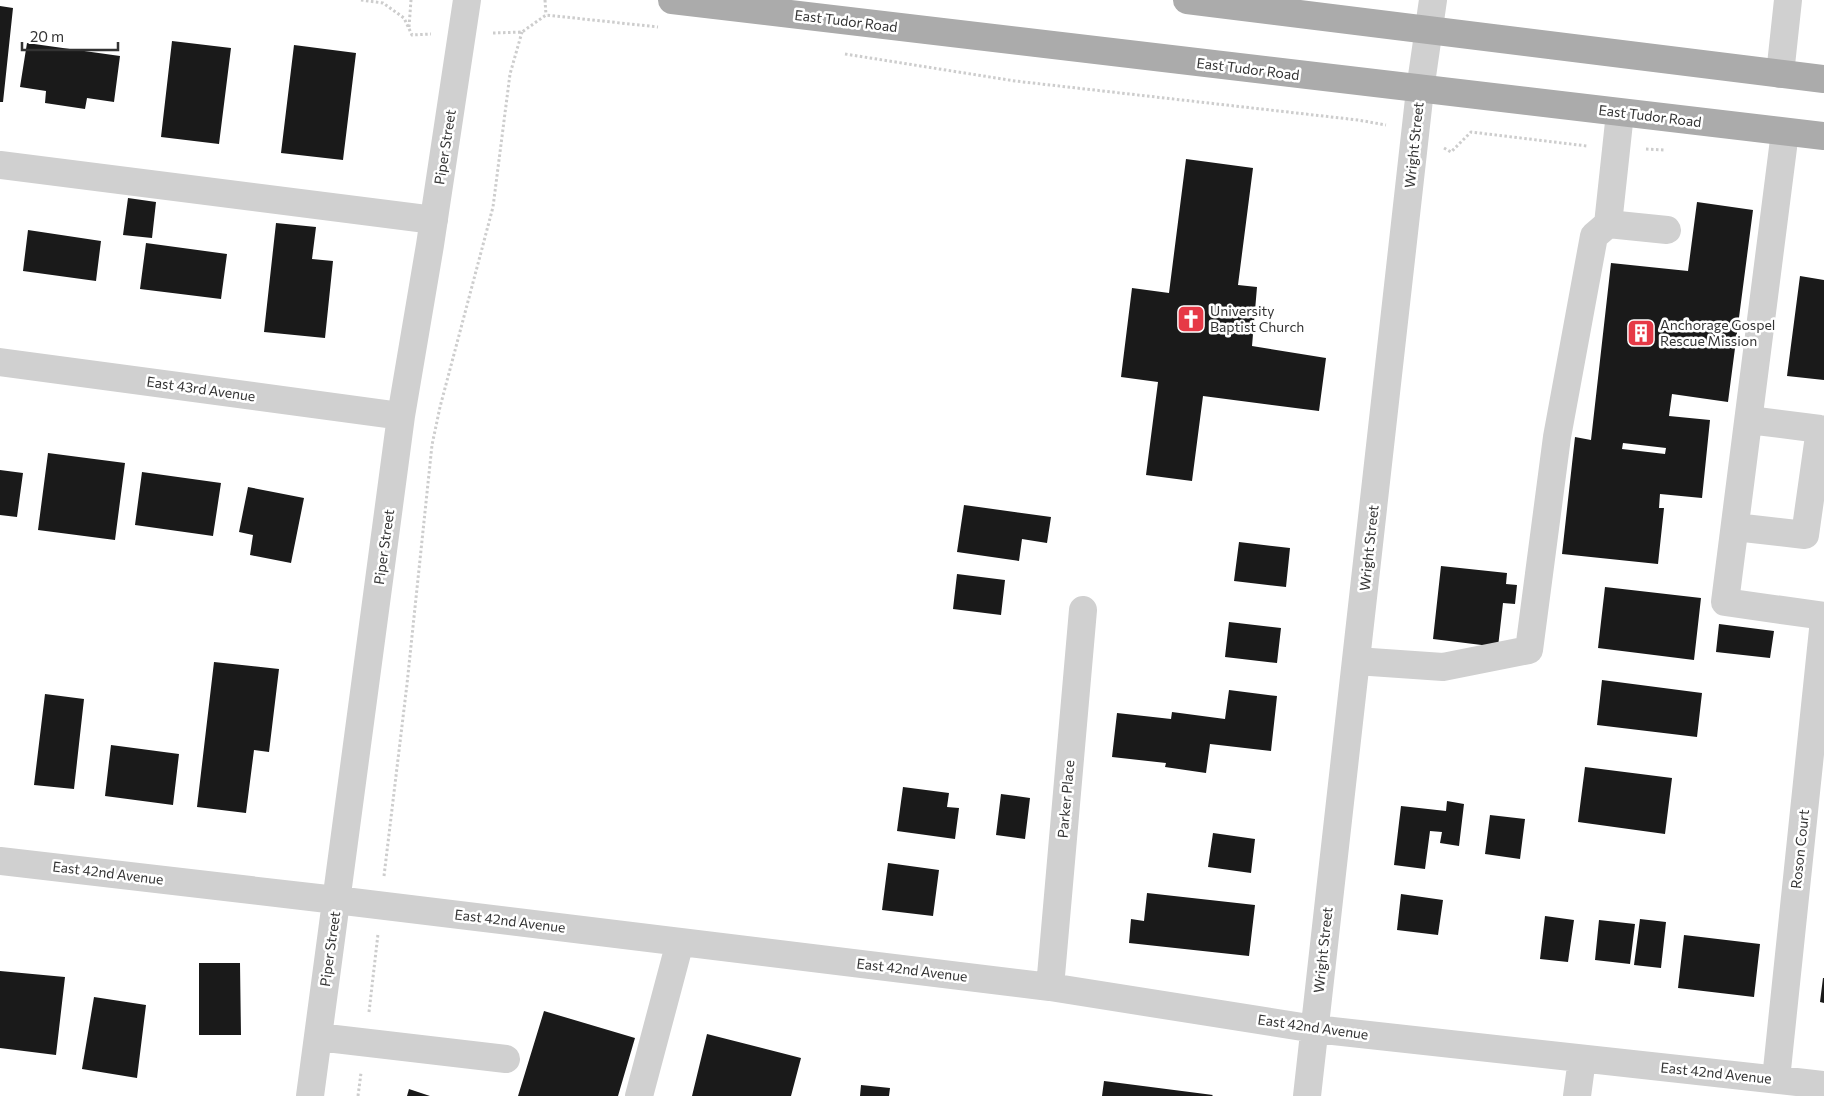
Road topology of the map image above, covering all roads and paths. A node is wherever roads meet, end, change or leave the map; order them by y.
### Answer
1 (361, 0) edge
2 (411, 0) edge
3 (467, 0) edge
4 (545, 0) edge
5 (672, 0) edge
6 (1187, 0) edge
7 (1433, 0) edge
8 (1788, 0) edge
9 (1304, 7) edge
10 (546, 15) junction
11 (409, 28) junction
12 (662, 28) dead end
13 (1429, 30) junction
14 (412, 35) dead end
15 (838, 53) dead end
16 (1780, 74) junction
17 (1824, 79) edge
18 (1420, 90) junction
19 (1620, 113) junction
20 (1415, 131) junction
21 (1785, 132) junction
22 (1824, 136) edge
23 (1617, 148) junction
24 (1671, 150) dead end
25 (0, 165) edge
26 (434, 220) junction
27 (1608, 224) junction
28 (1667, 230) dead end
29 (0, 362) edge
30 (401, 416) junction
31 (1749, 420) junction
32 (1735, 527) junction
33 (1083, 610) dead end
34 (1824, 616) edge
35 (1824, 620) edge
36 (1356, 662) junction
37 (0, 861) edge
38 (336, 900) junction
39 (381, 905) junction
40 (680, 942) junction
41 (1050, 987) junction
42 (1314, 1029) junction
43 (318, 1038) junction
44 (365, 1042) junction
45 (506, 1059) dead end
46 (1582, 1059) junction
47 (1776, 1079) junction
48 (1824, 1085) edge
49 (310, 1096) edge
50 (358, 1096) edge
51 (639, 1096) edge
52 (1307, 1096) edge
53 (1577, 1096) edge

1 - 11 path
2 - 11 path
3 - 26 street, Piper Street
4 - 10 path
5 - 18 main road, East Tudor Road
6 - 9 main road
7 - 13 street, Wright Street
8 - 16 street
9 - 13 main road
10 - 12 path
10 - 39 path
11 - 14 path
13 - 16 main road
13 - 18 street, Wright Street
15 - 20 path
16 - 17 main road
18 - 19 main road, East Tudor Road
18 - 20 street, Wright Street
19 - 21 main road, East Tudor Road
19 - 23 street
20 - 23 path
20 - 36 street, Wright Street
21 - 22 main road, East Tudor Road
21 - 31 street
23 - 24 path
23 - 27 street
25 - 26 street
26 - 30 street, Piper Street
27 - 28 street
27 - 36 street
29 - 30 street, East 43rd Avenue
30 - 38 street, Piper Street
31 - 32 street
31 - 32 street
32 - 34 street
33 - 41 street, Parker Place
35 - 47 street, Roson Court
36 - 42 street, Wright Street
37 - 38 street, East 42nd Avenue
38 - 39 street, East 42nd Avenue
38 - 43 street, Piper Street
39 - 40 street, East 42nd Avenue
39 - 44 path
40 - 41 street, East 42nd Avenue
40 - 51 street
41 - 42 street, East 42nd Avenue
42 - 46 street, East 42nd Avenue
42 - 52 street, Wright Street
43 - 44 street
43 - 49 street, Piper Street
44 - 45 street
44 - 50 path
46 - 47 street, East 42nd Avenue
46 - 53 street
47 - 48 street, East 42nd Avenue

